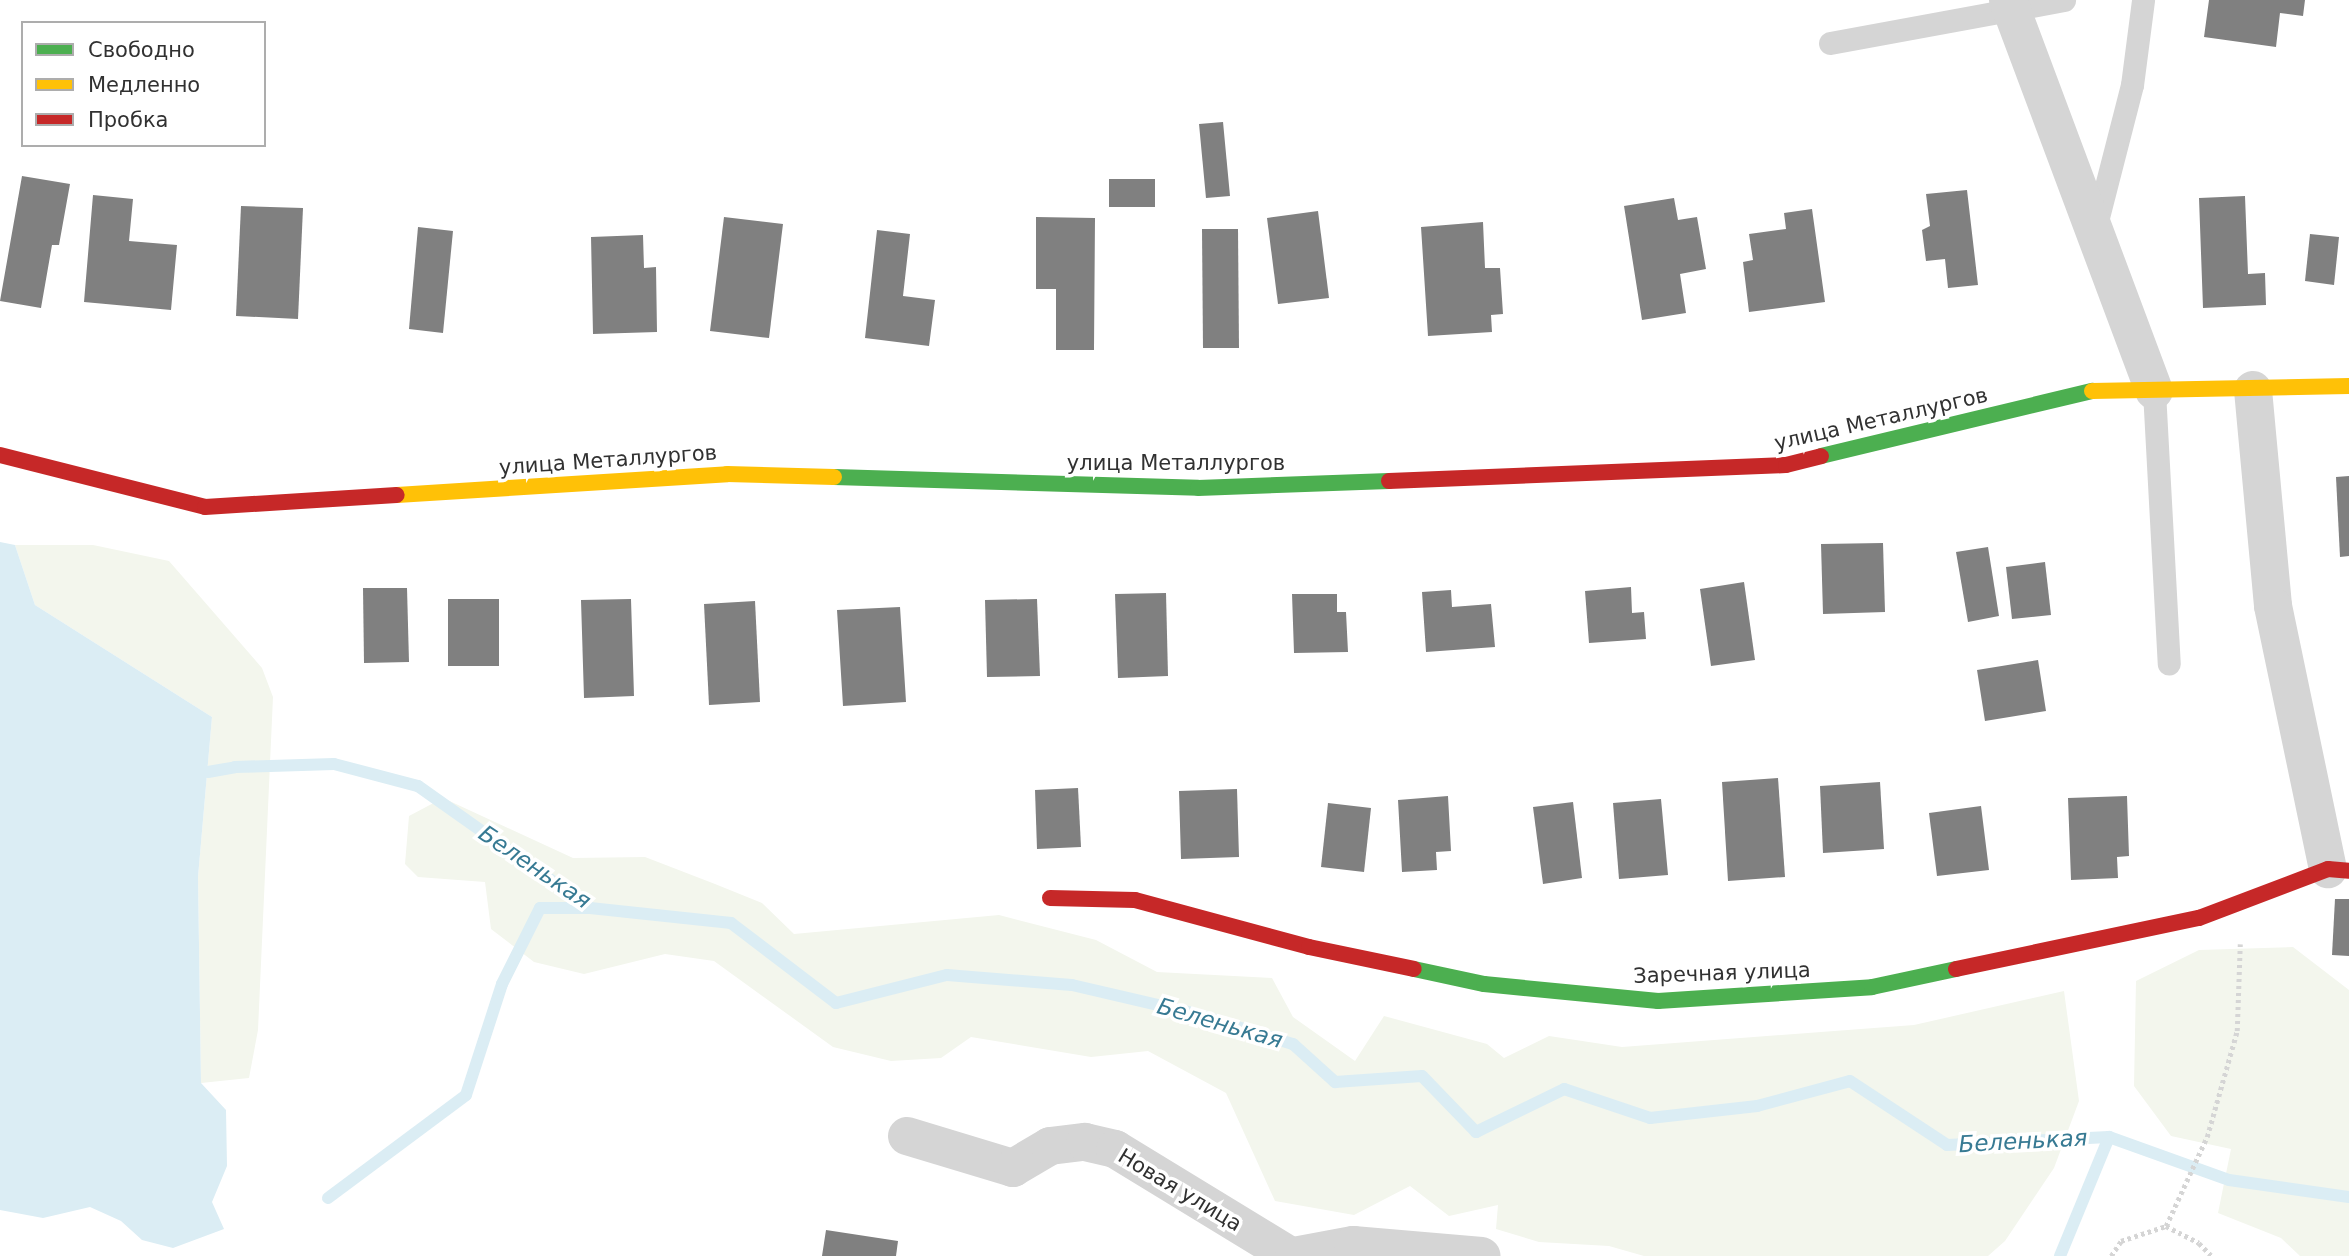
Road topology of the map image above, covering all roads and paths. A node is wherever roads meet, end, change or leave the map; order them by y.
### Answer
1 (2064, 0) edge
2 (2143, 0) edge
3 (2010, 5) edge
4 (1830, 43) dead end
5 (2095, 232) junction
6 (2349, 386) edge
7 (2253, 390) junction
8 (2154, 391) junction
9 (0, 455) edge
10 (2169, 664) dead end
11 (2338, 870) edge
12 (1050, 898) dead end
13 (2242, 901) junction
14 (907, 1136) dead end
15 (2166, 1226) junction
16 (1292, 1256) edge
17 (1482, 1256) edge
18 (2111, 1256) edge
19 (2212, 1256) edge

1 - 3 lane
2 - 5 lane
3 - 4 lane
3 - 5 street
5 - 8 street
6 - 7 street, улица Металлургов
7 - 8 street, улица Металлургов
7 - 11 street
8 - 9 street, улица Металлургов
8 - 10 lane
11 - 13 street, Заречная улица
12 - 13 street, Заречная улица
13 - 15 path
14 - 16 street, Новая улица
15 - 18 path
15 - 19 path
16 - 17 street, Новая улица

